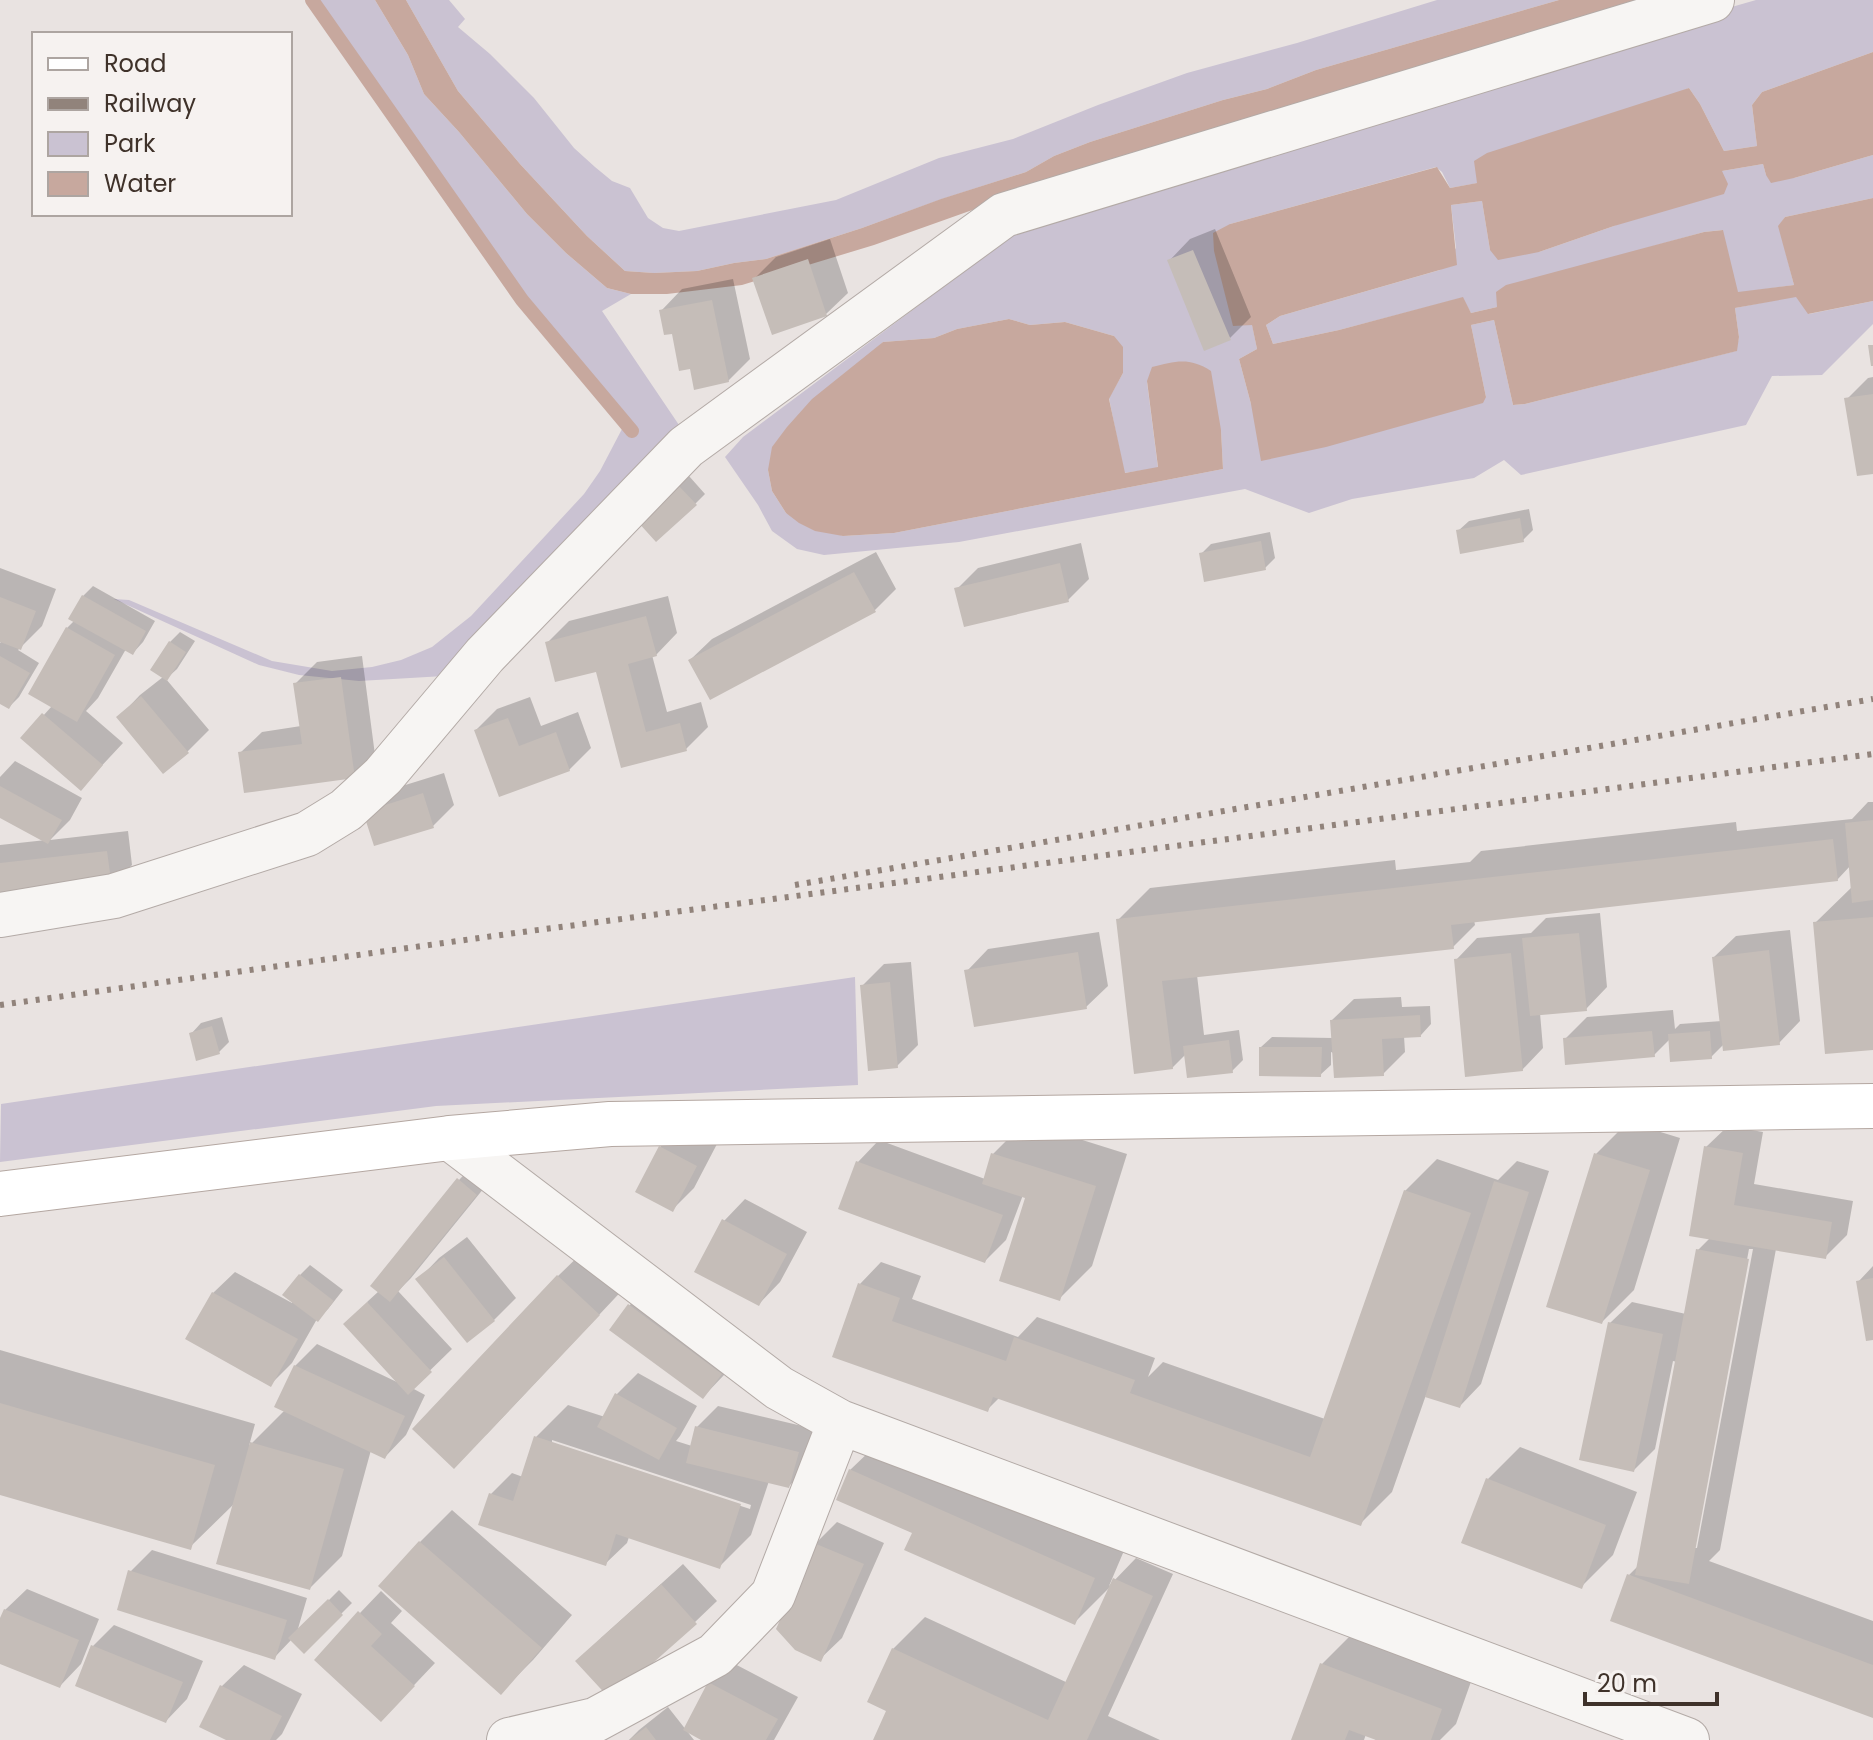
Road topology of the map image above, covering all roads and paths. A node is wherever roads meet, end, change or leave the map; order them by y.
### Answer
1 (1690, 3) edge
2 (0, 915) edge
3 (1873, 1106) edge
4 (450, 1138) junction
5 (0, 1194) edge
6 (840, 1422) junction
7 (509, 1740) edge
8 (1687, 1740) edge

1 - 2 street
3 - 4 main road
4 - 5 main road
4 - 6 street
6 - 7 street
6 - 8 street

